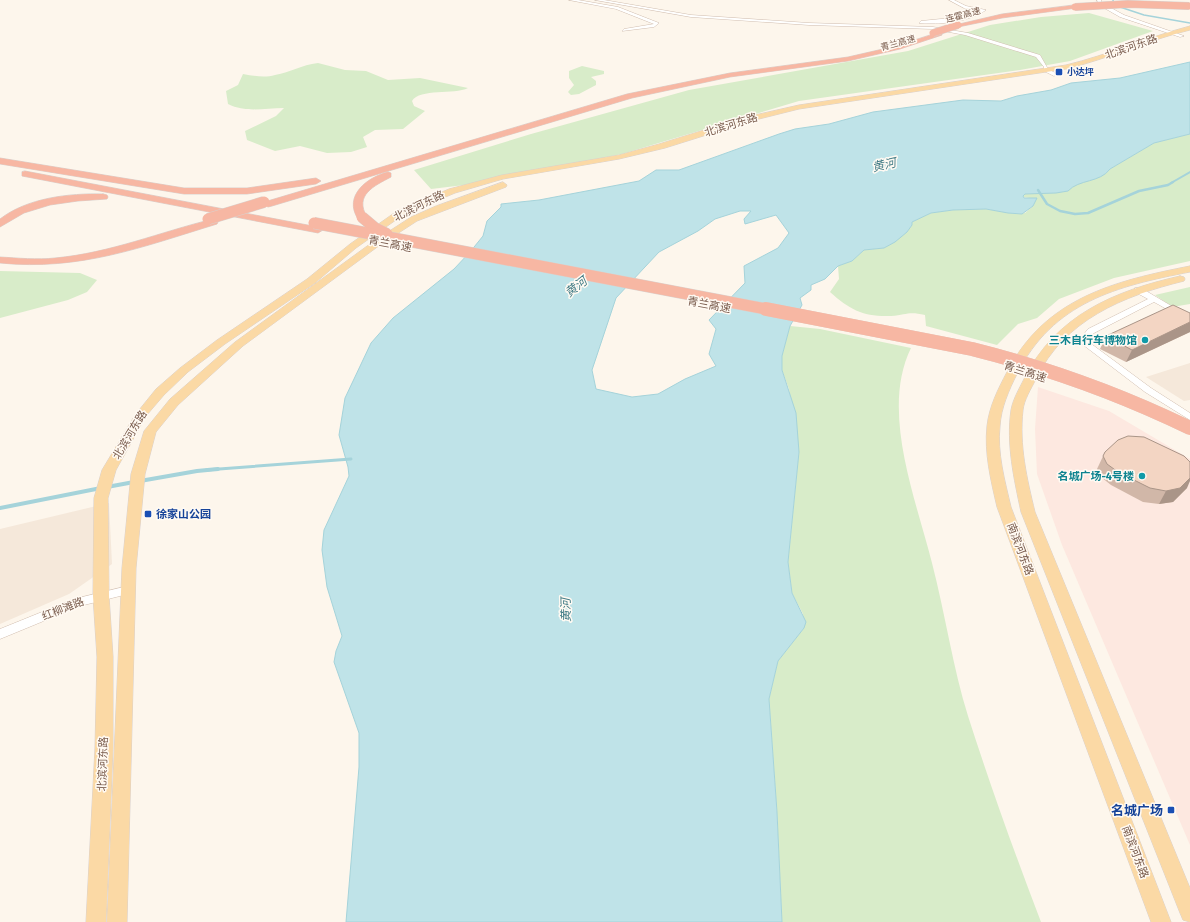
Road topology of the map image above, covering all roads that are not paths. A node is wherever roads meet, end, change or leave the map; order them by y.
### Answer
1 (571, 0) edge
2 (597, 0) edge
3 (951, 0) edge
4 (1099, 0) edge
5 (1190, 6) edge
6 (870, 26) junction
7 (624, 30) dead end
8 (1187, 32) edge
9 (1170, 33) junction
10 (936, 34) junction
11 (1050, 72) junction
12 (689, 84) junction
13 (488, 134) junction
14 (0, 162) edge
15 (0, 168) edge
16 (266, 203) junction
17 (212, 217) junction
18 (0, 224) edge
19 (316, 227) junction
20 (416, 244) junction
21 (0, 250) edge
22 (0, 260) edge
23 (1190, 269) edge
24 (1190, 278) edge
25 (1138, 290) junction
26 (1154, 299) junction
27 (1190, 320) edge
28 (1190, 416) edge
29 (1190, 428) edge
30 (1190, 439) edge
31 (128, 590) junction
32 (101, 596) junction
33 (0, 634) edge
34 (1190, 913) edge
35 (96, 922) edge
36 (116, 922) edge
37 (1162, 922) edge

1 - 7 street
2 - 6 street
3 - 6 street
4 - 9 street
5 - 10 highway, 连霍高速, bridge
6 - 11 street
8 - 9 main road, 北滨河东路
8 - 11 main road, 北滨河东路
9 - 11 main road, 北滨河东路
10 - 12 highway, 青兰高速
10 - 13 highway, 青兰高速
11 - 31 main road, 北滨河东路
11 - 32 main road, 北滨河东路
12 - 16 highway
12 - 20 highway, bridge
13 - 14 highway
13 - 16 highway
14 - 19 highway
15 - 17 highway
16 - 17 highway
17 - 18 highway
17 - 19 highway, 青兰高速
17 - 21 highway
17 - 22 highway
19 - 20 highway, bridge
19 - 30 highway, 青兰高速
20 - 29 highway, 青兰高速, bridge
23 - 37 main road, 南滨河东路
24 - 25 main road, 南滨河东路
25 - 26 street
25 - 34 main road, 南滨河东路
26 - 27 street
26 - 28 street
31 - 32 street, 红柳滩路
31 - 36 main road, 北滨河东路
32 - 33 street, 红柳滩路
32 - 35 main road, 北滨河东路

